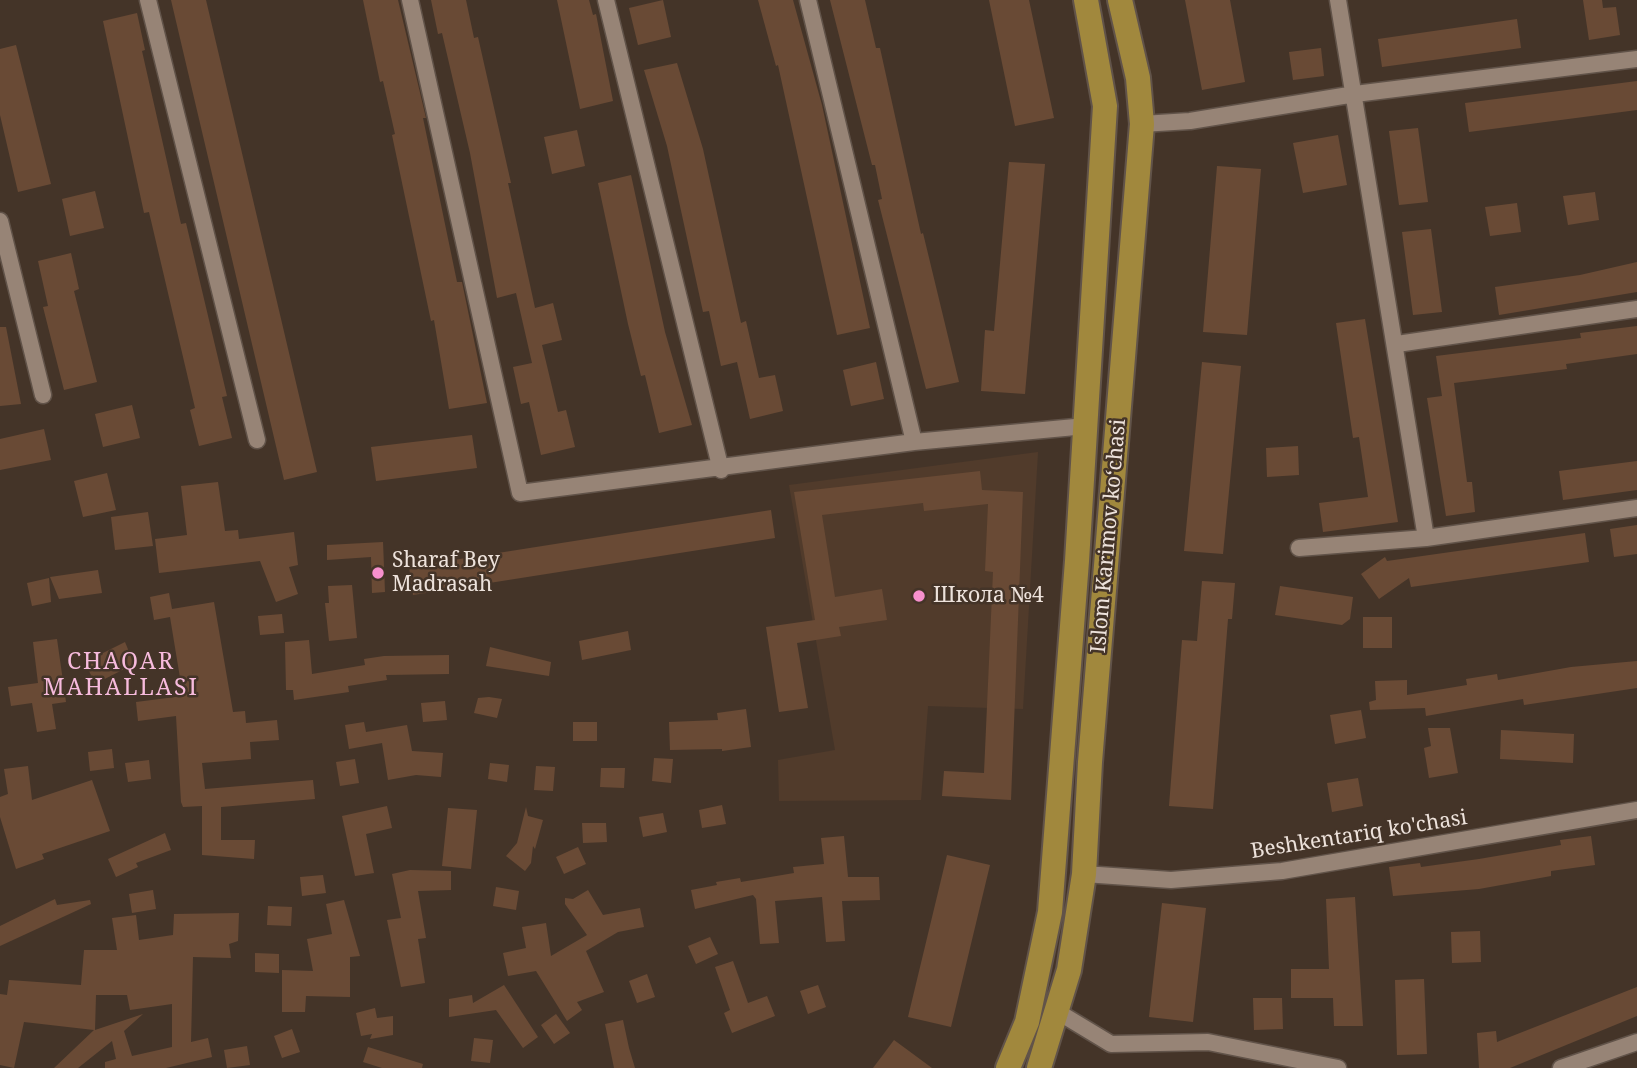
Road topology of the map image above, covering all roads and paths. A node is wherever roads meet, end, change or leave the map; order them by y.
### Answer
1 (148, 0) edge
2 (410, 0) edge
3 (606, 0) edge
4 (808, 0) edge
5 (1086, 0) edge
6 (1120, 0) edge
7 (1338, 0) edge
8 (1637, 59) edge
9 (1355, 94) junction
10 (1142, 124) junction
11 (0, 222) edge
12 (1637, 309) edge
13 (1397, 344) junction
14 (43, 396) dead end
15 (1086, 426) junction
16 (257, 440) dead end
17 (914, 442) junction
18 (721, 470) junction
19 (1637, 508) edge
20 (1426, 538) junction
21 (1299, 548) dead end
22 (1637, 810) edge
23 (1084, 874) junction
24 (1058, 1013) junction
25 (1637, 1042) edge
26 (1008, 1068) edge
27 (1039, 1068) edge
28 (1338, 1068) edge
29 (1561, 1068) edge

1 - 16 street
2 - 18 street
3 - 18 street
4 - 17 street
5 - 15 main road, Islom Karimov ko‘chasi
6 - 10 main road, Islom Karimov ko‘chasi
7 - 9 street
8 - 9 street
9 - 10 street
9 - 13 street
10 - 23 main road, Islom Karimov ko‘chasi
11 - 14 street
12 - 13 street
13 - 20 street
15 - 17 street
15 - 26 main road, Islom Karimov ko‘chasi
17 - 18 street
19 - 20 street
20 - 21 street
22 - 23 street, Beshkentariq ko'chasi
23 - 24 main road, Islom Karimov ko‘chasi
24 - 27 main road, Islom Karimov ko‘chasi
24 - 28 street
25 - 29 street

